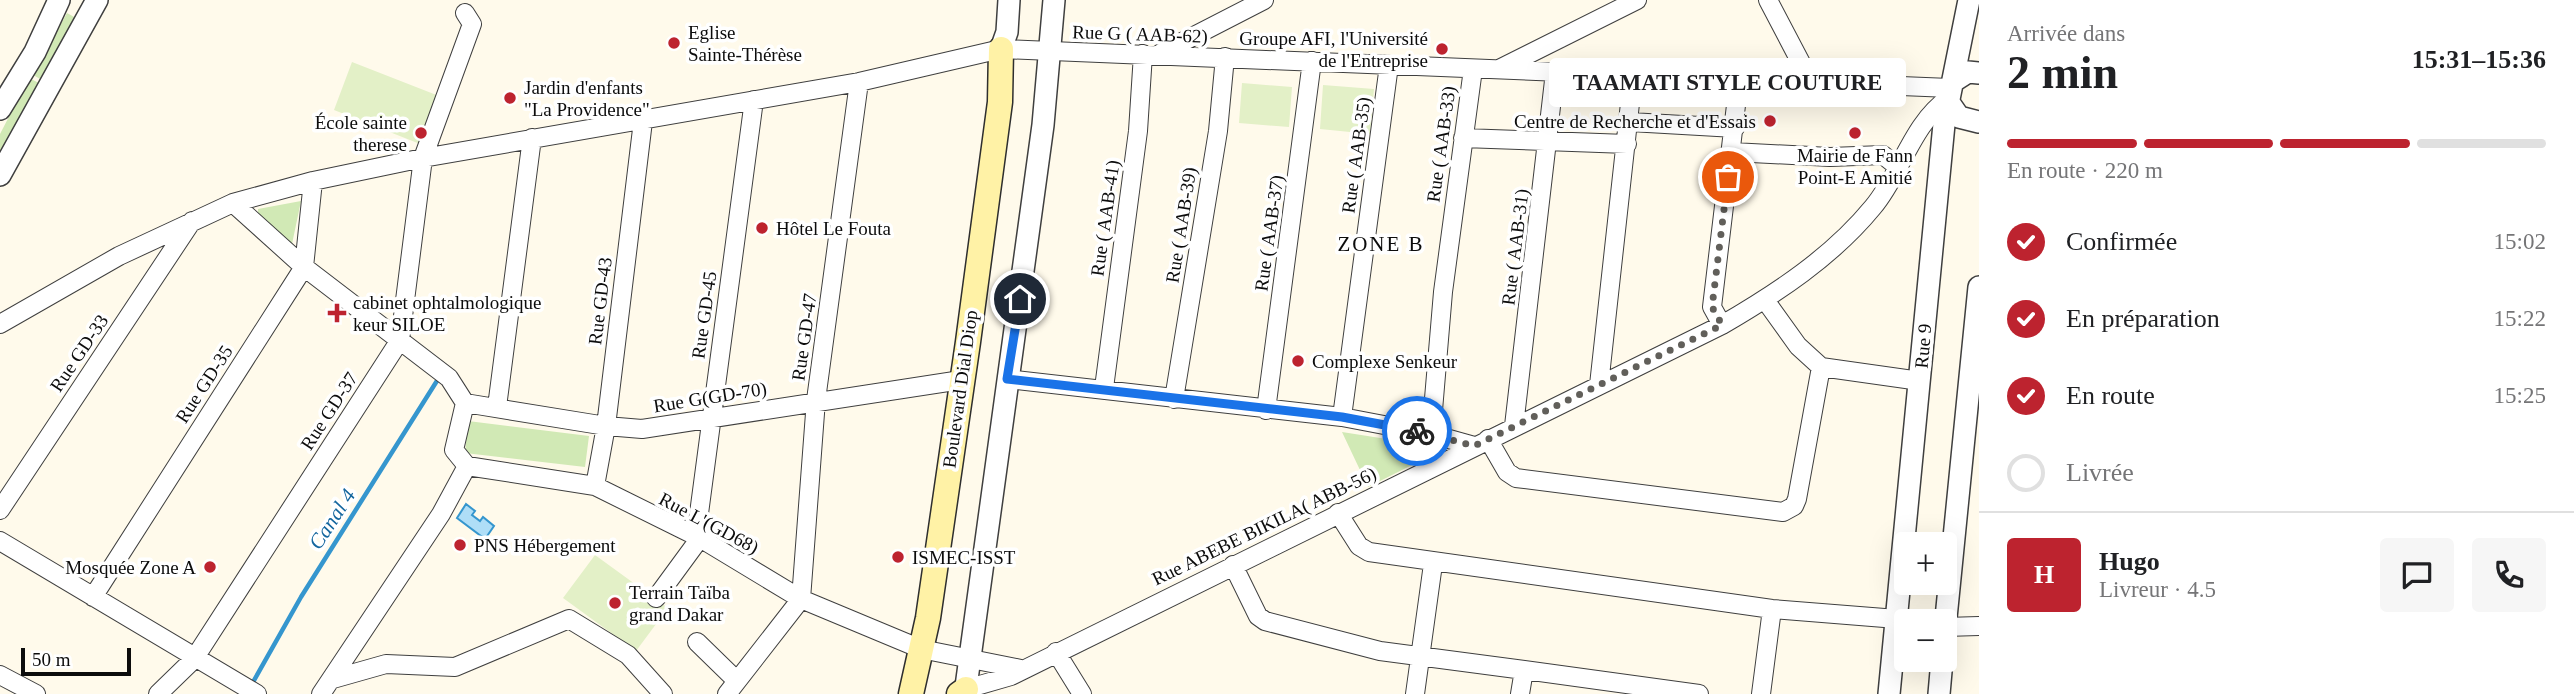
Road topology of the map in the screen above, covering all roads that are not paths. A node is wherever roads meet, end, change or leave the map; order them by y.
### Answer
1 (59, 0) edge
2 (97, 0) edge
3 (1009, 0) edge
4 (1054, 0) edge
5 (1264, 0) edge
6 (1637, 0) edge
7 (1768, 0) edge
8 (1969, 0) edge
9 (465, 13) dead end
10 (1001, 49) junction
11 (1048, 52) junction
12 (1150, 54) junction
13 (1226, 57) junction
14 (1312, 61) junction
15 (1389, 65) junction
16 (1473, 68) junction
17 (1498, 70) junction
18 (1555, 72) junction
19 (1979, 73) edge
20 (1633, 76) junction
21 (1739, 80) junction
22 (859, 82) junction
23 (1812, 84) junction
24 (1951, 93) junction
25 (754, 100) junction
26 (0, 109) edge
27 (643, 121) junction
28 (1630, 122) junction
29 (1979, 122) edge
30 (1735, 128) junction
31 (532, 138) junction
32 (1463, 138) junction
33 (1548, 142) junction
34 (1627, 144) junction
35 (1732, 152) junction
36 (423, 158) junction
37 (1898, 167) junction
38 (0, 175) edge
39 (313, 181) junction
40 (233, 203) junction
41 (193, 220) junction
42 (304, 267) junction
43 (1979, 287) edge
44 (1765, 300) junction
45 (0, 324) edge
46 (1722, 325) junction
47 (400, 341) junction
48 (1821, 367) junction
49 (1007, 379) junction
50 (961, 380) junction
51 (1920, 381) junction
52 (1974, 383) edge
53 (1599, 385) junction
54 (1104, 388) junction
55 (1174, 399) junction
56 (816, 400) junction
57 (465, 403) junction
58 (497, 407) junction
59 (1266, 411) junction
60 (1342, 417) junction
61 (711, 421) junction
62 (606, 426) junction
63 (1514, 426) junction
64 (1431, 434) junction
65 (1481, 443) junction
66 (467, 466) junction
67 (595, 486) junction
68 (0, 510) edge
69 (1338, 513) junction
70 (698, 537) junction
71 (0, 541) edge
72 (1433, 564) junction
73 (1233, 565) junction
74 (93, 597) junction
75 (656, 598) dead end
76 (802, 599) junction
77 (1772, 609) junction
78 (1898, 609) edge
79 (1948, 609) edge
80 (1894, 620) edge
81 (1979, 626) edge
82 (1957, 630) edge
83 (697, 642) dead end
84 (1894, 648) edge
85 (921, 649) junction
86 (1056, 652) junction
87 (1420, 655) junction
88 (969, 658) junction
89 (194, 659) junction
90 (1021, 668) junction
91 (1524, 670) junction
92 (1941, 672) edge
93 (0, 675) edge
94 (333, 679) junction
95 (732, 688) edge
96 (963, 692) edge
97 (36, 694) edge
98 (158, 694) edge
99 (257, 694) edge
100 (321, 694) edge
101 (663, 694) edge
102 (911, 694) edge
103 (1082, 694) edge
104 (1415, 694) edge
105 (1520, 694) edge
106 (1699, 694) edge
107 (1761, 694) edge
108 (1889, 694) edge
109 (1939, 694) edge

1 - 26 street
2 - 38 street
3 - 10 street, Boulevard Dial Diop
4 - 11 street
5 - 12 street
6 - 17 street
7 - 23 street
8 - 24 street, Rue 9
9 - 36 street, Rue GD-37
10 - 11 street, Rue G ( AAB-62)
10 - 22 street, Rue G ( AAB-62)
10 - 50 main road, Boulevard Dial Diop
11 - 12 street, Rue G ( AAB-62)
11 - 49 street
12 - 13 street, Rue G ( AAB-62)
12 - 54 street, Rue ( AAB-41)
13 - 14 street, Rue G ( AAB-62)
13 - 55 street, Rue ( AAB-39)
14 - 15 street, Rue G ( AAB-62)
14 - 59 street, Rue ( AAB-37)
15 - 16 street, Rue G ( AAB-62)
15 - 60 street, Rue ( AAB-35)
16 - 17 street, Rue G ( AAB-62)
16 - 32 street, Rue ( AAB-33)
17 - 18 street, Rue G ( AAB-62)
18 - 20 street, Rue G ( AAB-62)
18 - 33 street, Rue ( AAB-31)
19 - 24 street
20 - 21 street, Rue G ( AAB-62)
20 - 28 street
21 - 23 street, Rue G ( AAB-62)
21 - 30 street
22 - 25 street, Rue G ( AAB-62)
22 - 56 street, Rue GD-47
23 - 24 street, Rue G ( AAB-62)
24 - 29 street
24 - 37 street, Rue ABEBE BIKILA( ABB-56)
24 - 51 street, Rue 9
25 - 27 street, Rue G ( AAB-62)
25 - 61 street, Rue GD-45
27 - 31 street, Rue G ( AAB-62)
27 - 62 street, Rue GD-43
28 - 30 street
28 - 34 street
30 - 35 street
31 - 36 street, Rue G ( AAB-62)
31 - 58 street
32 - 33 street
32 - 64 street, Rue ( AAB-33)
33 - 34 street
33 - 63 street, Rue ( AAB-31)
34 - 53 street
35 - 37 street
35 - 46 street
36 - 39 street, Rue G ( AAB-62)
36 - 47 street, Rue GD-37
37 - 44 street, Rue ABEBE BIKILA( ABB-56)
39 - 40 street, Rue G ( AAB-62)
39 - 42 street, Rue GD-35
40 - 41 street, Rue G ( AAB-62)
40 - 42 street
41 - 45 street, Rue G ( AAB-62)
41 - 68 street, Rue GD-33
42 - 47 street
42 - 74 street, Rue GD-35
43 - 52 street
44 - 46 street, Rue ABEBE BIKILA( ABB-56)
44 - 48 street
46 - 53 street, Rue ABEBE BIKILA( ABB-56)
47 - 57 street
47 - 89 street, Rue GD-37
48 - 51 street
48 - 65 street
49 - 54 street
49 - 88 street
50 - 56 street, Rue G(GD-70)
50 - 85 main road, Boulevard Dial Diop
51 - 78 street, Rue 9
52 - 79 street
53 - 63 street, Rue ABEBE BIKILA( ABB-56)
54 - 55 street
55 - 59 street
56 - 61 street, Rue G(GD-70)
56 - 76 street, Rue GD-47
57 - 58 street, Rue G(GD-70)
57 - 66 street
58 - 62 street, Rue G(GD-70)
59 - 60 street
60 - 64 street
61 - 62 street, Rue G(GD-70)
61 - 70 street, Rue GD-45
62 - 67 street, Rue GD-43
63 - 65 street, Rue ABEBE BIKILA( ABB-56)
64 - 65 street
65 - 69 street, Rue ABEBE BIKILA( ABB-56)
66 - 67 street, Rue L'(GD68)
66 - 94 street
67 - 70 street, Rue L'(GD68)
69 - 72 street
69 - 73 street, Rue ABEBE BIKILA( ABB-56)
70 - 75 street
70 - 76 street, Rue L'(GD68)
71 - 74 street
72 - 77 street
72 - 87 street
73 - 86 street, Rue ABEBE BIKILA( ABB-56)
73 - 87 street
74 - 89 street
76 - 85 street, Rue L'(GD68)
76 - 95 street
77 - 80 street
77 - 107 street
81 - 82 street
83 - 95 street
84 - 108 street, Rue 9
85 - 88 street
85 - 102 main road, Boulevard Dial Diop
86 - 90 street, Rue ABEBE BIKILA( ABB-56)
86 - 103 street
87 - 91 street
87 - 104 street
88 - 90 street
88 - 96 street
89 - 98 street, Rue GD-37
89 - 99 street
90 - 96 street, Rue ABEBE BIKILA( ABB-56)
91 - 105 street
91 - 106 street
92 - 109 street
93 - 97 street
94 - 100 street
94 - 101 street

